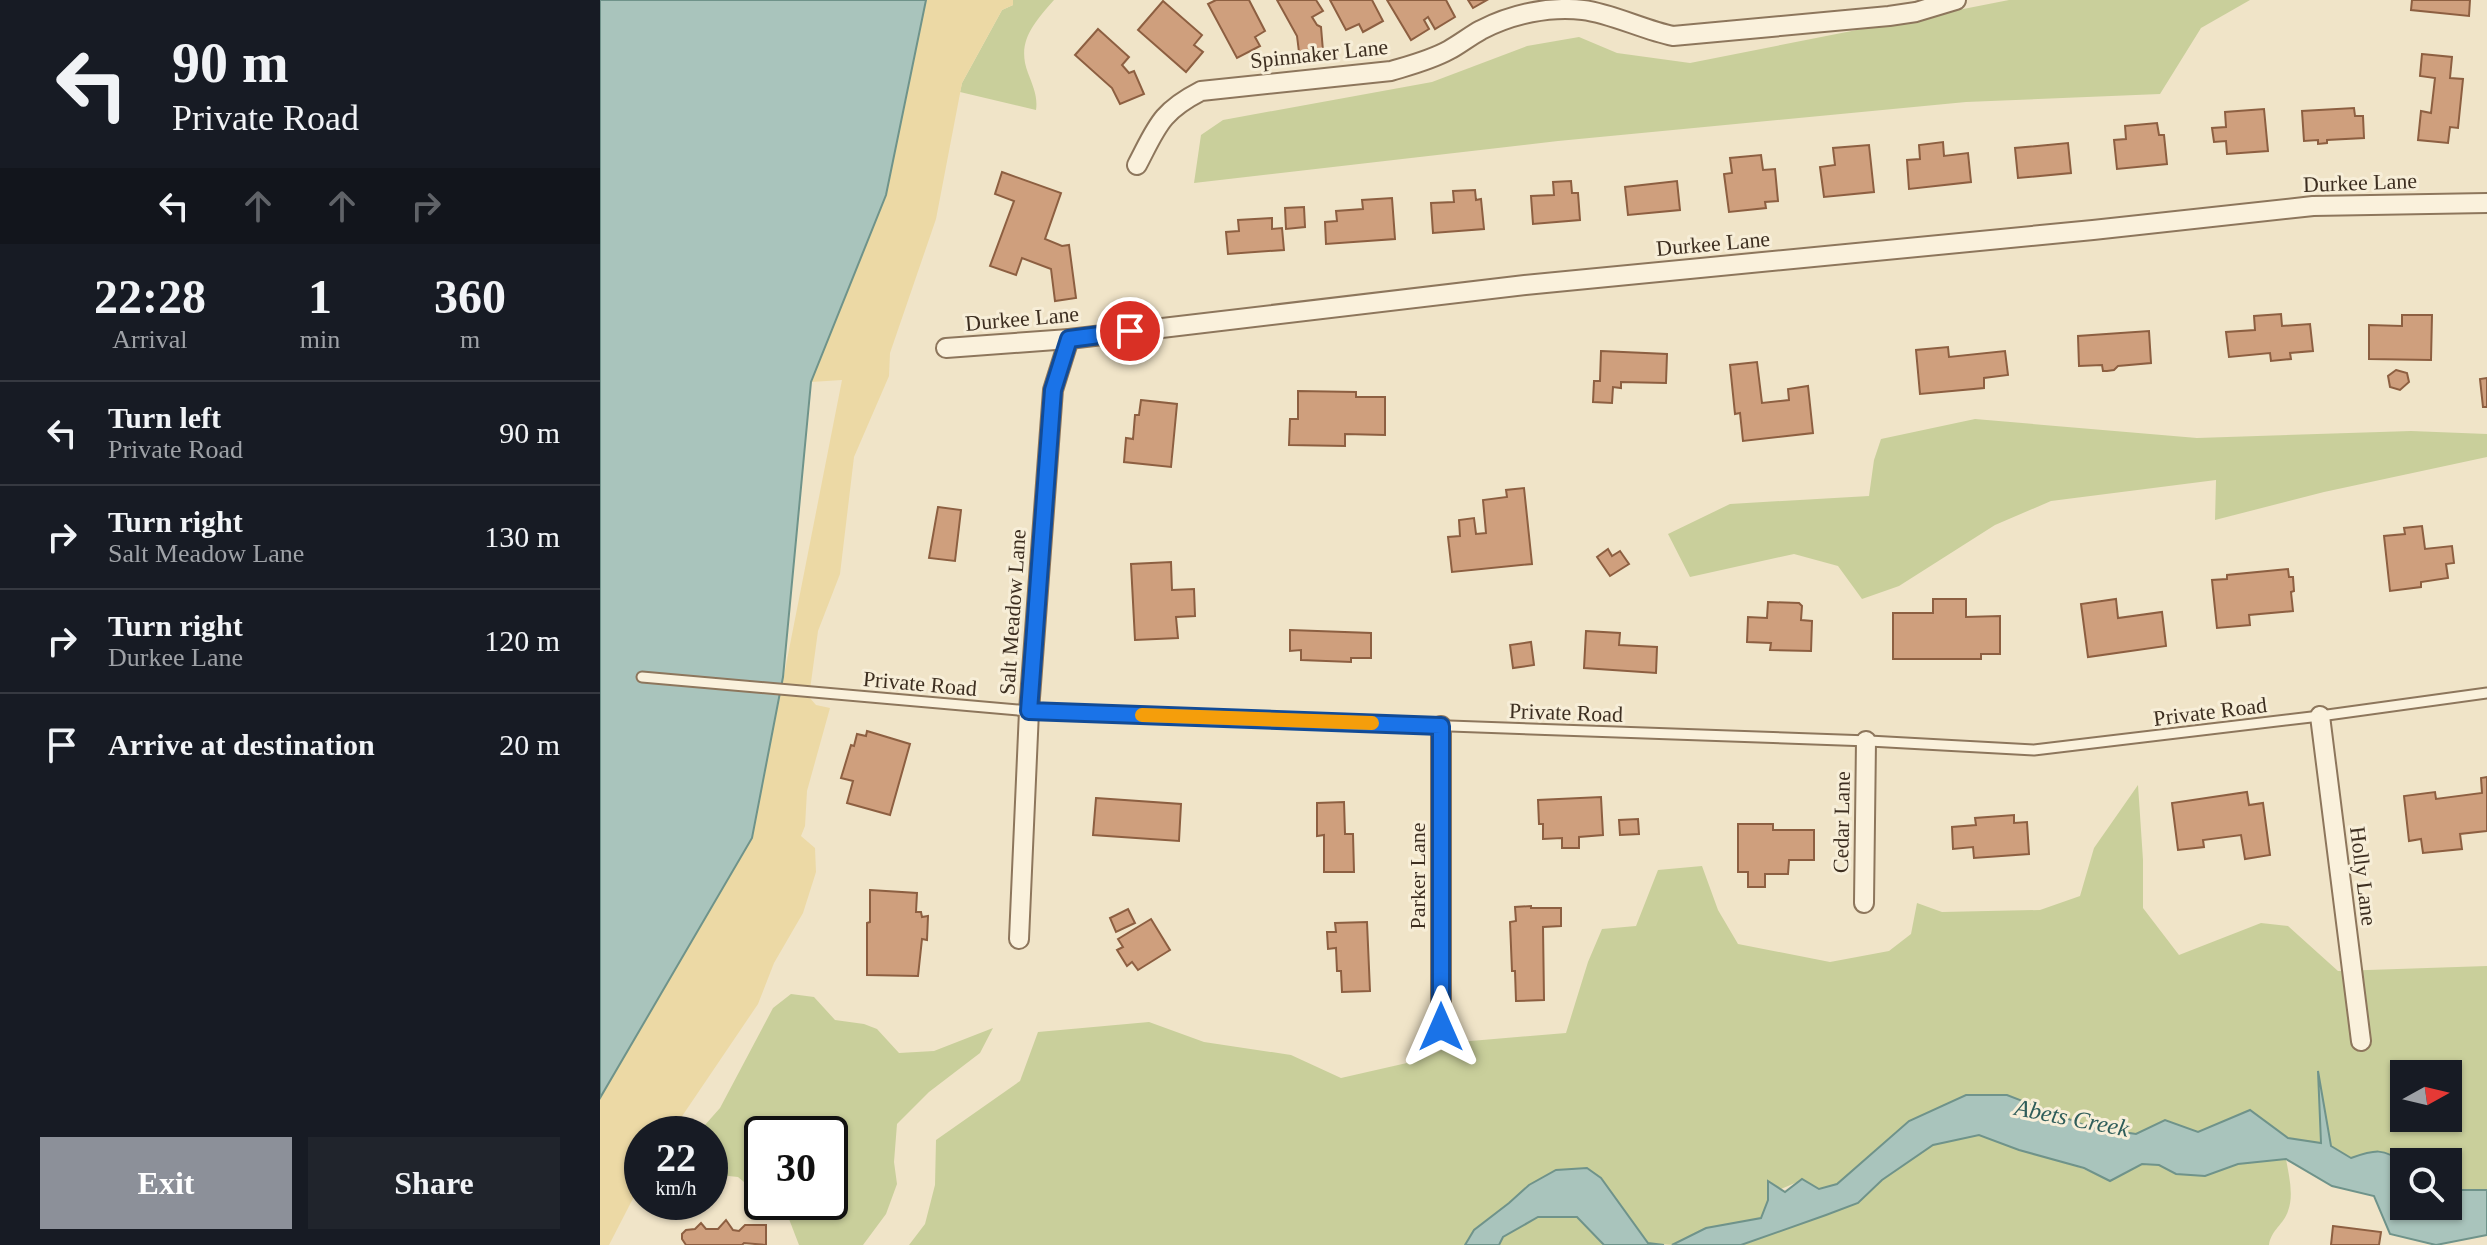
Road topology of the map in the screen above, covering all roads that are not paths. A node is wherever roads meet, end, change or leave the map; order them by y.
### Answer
1 (1956, 0) edge
2 (1137, 165) dead end
3 (2487, 203) edge
4 (1069, 339) junction
5 (946, 348) dead end
6 (642, 677) dead end
7 (2487, 693) edge
8 (1029, 711) junction
9 (2320, 716) junction
10 (1441, 726) junction
11 (1866, 741) junction
12 (1864, 903) dead end
13 (1019, 939) dead end
14 (1441, 1027) dead end
15 (2361, 1041) dead end

1 - 2 street, Spinnaker Lane
3 - 4 street, Durkee Lane
4 - 5 street, Durkee Lane
4 - 8 street, Salt Meadow Lane
6 - 8 lane, Private Road
7 - 9 lane, Private Road
8 - 10 lane, Private Road
8 - 13 street, Salt Meadow Lane
9 - 11 lane, Private Road
9 - 15 street, Holly Lane
10 - 11 lane, Private Road
10 - 14 street, Parker Lane
11 - 12 street, Cedar Lane

